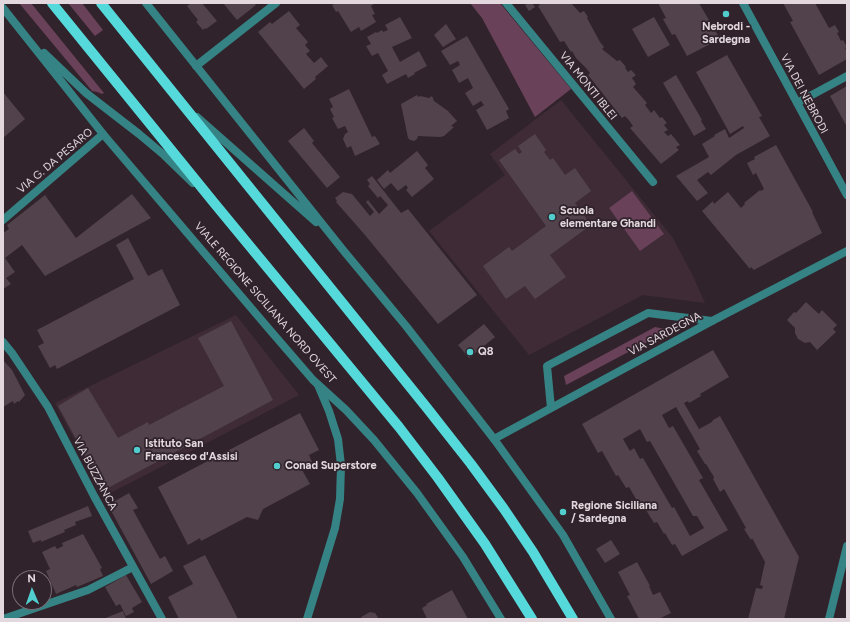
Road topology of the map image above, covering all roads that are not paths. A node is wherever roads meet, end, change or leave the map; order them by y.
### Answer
1 (51, 3) edge
2 (101, 3) edge
3 (146, 3) edge
4 (276, 3) edge
5 (506, 3) edge
6 (743, 3) edge
7 (3, 8) edge
8 (21, 30) junction
9 (196, 66) junction
10 (847, 76) edge
11 (797, 103) junction
12 (183, 104) junction
13 (103, 134) junction
14 (654, 182) dead end
15 (847, 195) edge
16 (215, 204) junction
17 (3, 220) edge
18 (343, 250) junction
19 (847, 251) edge
20 (712, 321) junction
21 (3, 342) edge
22 (318, 385) junction
23 (551, 408) junction
24 (494, 439) junction
25 (847, 546) edge
26 (134, 567) junction
27 (3, 619) edge
28 (162, 619) edge
29 (307, 619) edge
30 (501, 619) edge
31 (532, 619) edge
32 (573, 619) edge
33 (611, 619) edge
34 (829, 619) edge

1 - 16 main road, VIALE REGIONE SICILIANA NORD OVEST
2 - 12 main road
3 - 9 street
4 - 9 street
5 - 14 street, VIA MONTI IBLEI
6 - 11 street, VIA DEI NEBRODI
7 - 8 street, VIALE REGIONE SICILIANA NORD OVEST
8 - 13 street, VIALE REGIONE SICILIANA NORD OVEST
8 - 16 street
9 - 18 street
10 - 11 street
11 - 15 street, VIA DEI NEBRODI
12 - 18 street
12 - 32 main road
13 - 17 street, VIA G. DA PESARO
13 - 22 street, VIALE REGIONE SICILIANA NORD OVEST
16 - 31 main road, VIALE REGIONE SICILIANA NORD OVEST
18 - 24 street
19 - 20 street, VIA SARDEGNA
20 - 23 street, VIA SARDEGNA
20 - 23 street
21 - 26 street, VIA BUZZANCA
22 - 29 street
22 - 30 street, VIALE REGIONE SICILIANA NORD OVEST
23 - 24 street, VIA SARDEGNA
24 - 33 street
25 - 34 street
26 - 27 street
26 - 28 street, VIA BUZZANCA

